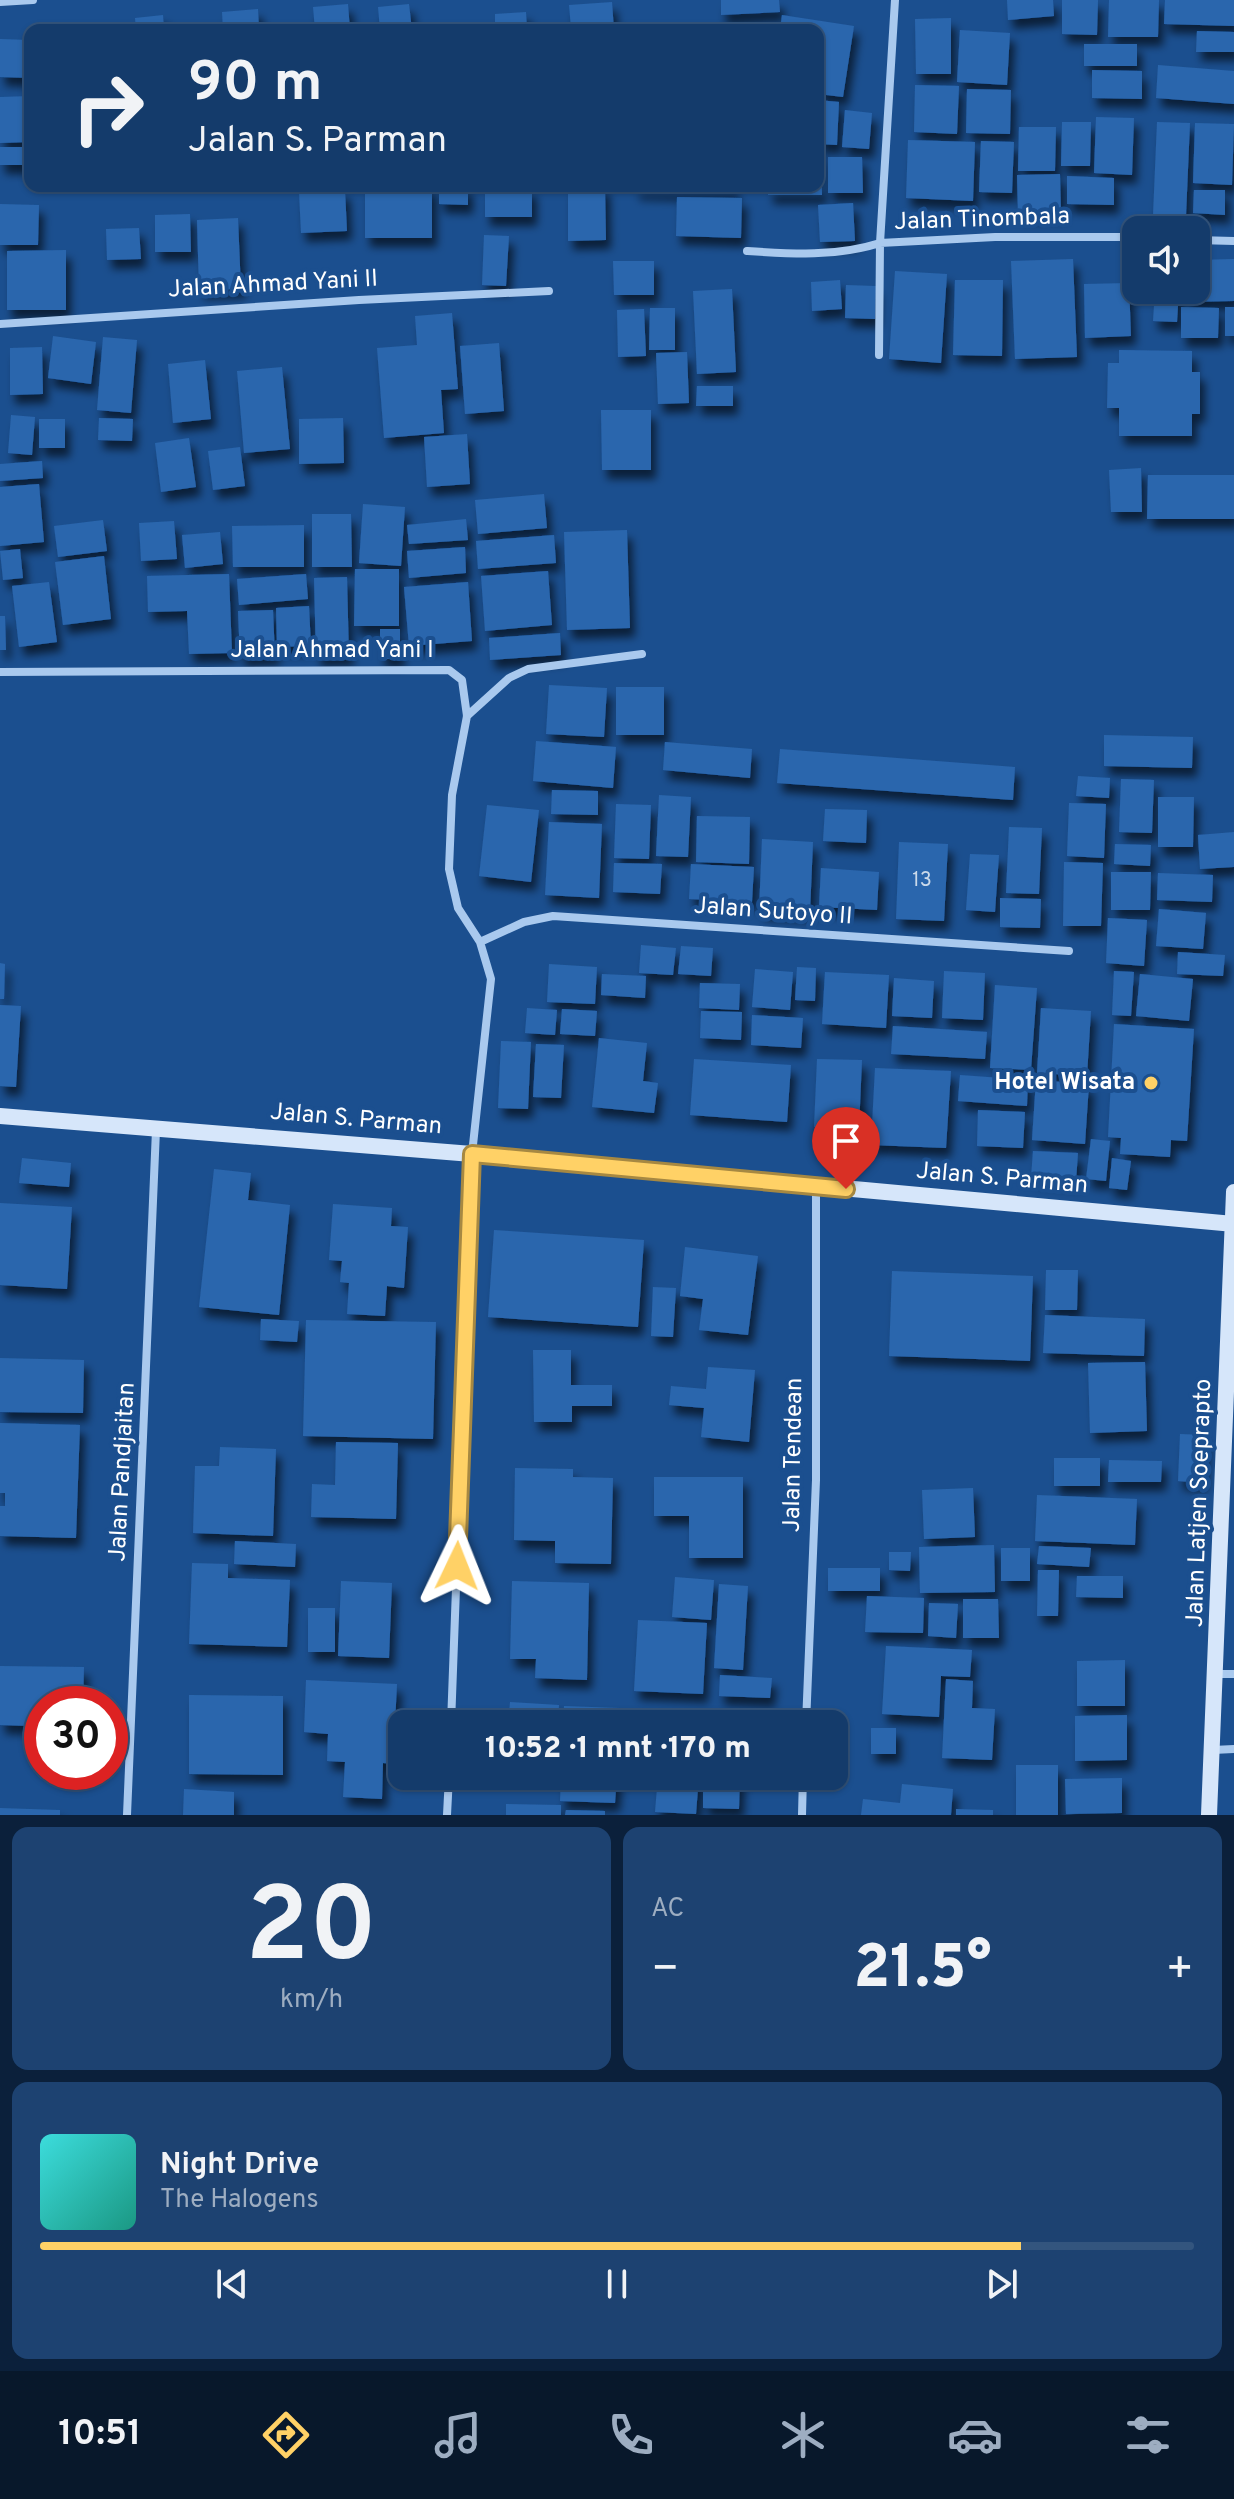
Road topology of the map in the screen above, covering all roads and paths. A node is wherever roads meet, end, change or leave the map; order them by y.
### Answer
1 (33, 0) edge
2 (895, 0) edge
3 (0, 2) edge
4 (1122, 237) edge
5 (1210, 240) edge
6 (1234, 241) edge
7 (880, 243) junction
8 (747, 251) dead end
9 (549, 291) dead end
10 (0, 324) edge
11 (879, 355) dead end
12 (642, 654) dead end
13 (0, 672) edge
14 (467, 716) junction
15 (480, 942) junction
16 (1069, 951) dead end
17 (0, 1116) edge
18 (156, 1130) junction
19 (472, 1154) junction
20 (816, 1186) junction
21 (1234, 1192) edge
22 (1233, 1224) edge
23 (1230, 1444) edge
24 (1217, 1674) junction
25 (1234, 1674) edge
26 (452, 1710) edge
27 (807, 1710) edge
28 (1234, 1749) edge
29 (1213, 1750) junction
30 (448, 1790) edge
31 (803, 1790) edge
32 (127, 1815) edge
33 (447, 1815) edge
34 (802, 1815) edge
35 (1209, 1815) edge

1 - 3 street
2 - 7 street, Jalan Tinombala
4 - 7 street, Jalan Tinombala
5 - 6 street
7 - 8 street
7 - 11 street
9 - 10 street, Jalan Ahmad Yani II
12 - 14 street
13 - 14 street, Jalan Ahmad Yani I
14 - 15 street, Jalan Ahmad Yani I
15 - 16 street, Jalan Sutoyo II
15 - 19 street, Jalan Ahmad Yani I
17 - 18 street, Jalan S. Parman
18 - 19 street, Jalan S. Parman
18 - 32 street, Jalan Pandjaitan
19 - 20 street, Jalan S. Parman
19 - 26 street, Jalan Ahmad Yani I
20 - 22 street, Jalan S. Parman
20 - 27 street, Jalan Tendean
21 - 22 street, Jalan Latjen Soeprapto
22 - 23 street, Jalan Latjen Soeprapto
23 - 24 street, Jalan Latjen Soeprapto
24 - 25 street
24 - 29 street, Jalan Latjen Soeprapto
28 - 29 street
29 - 35 street, Jalan Latjen Soeprapto
30 - 33 street
31 - 34 street

